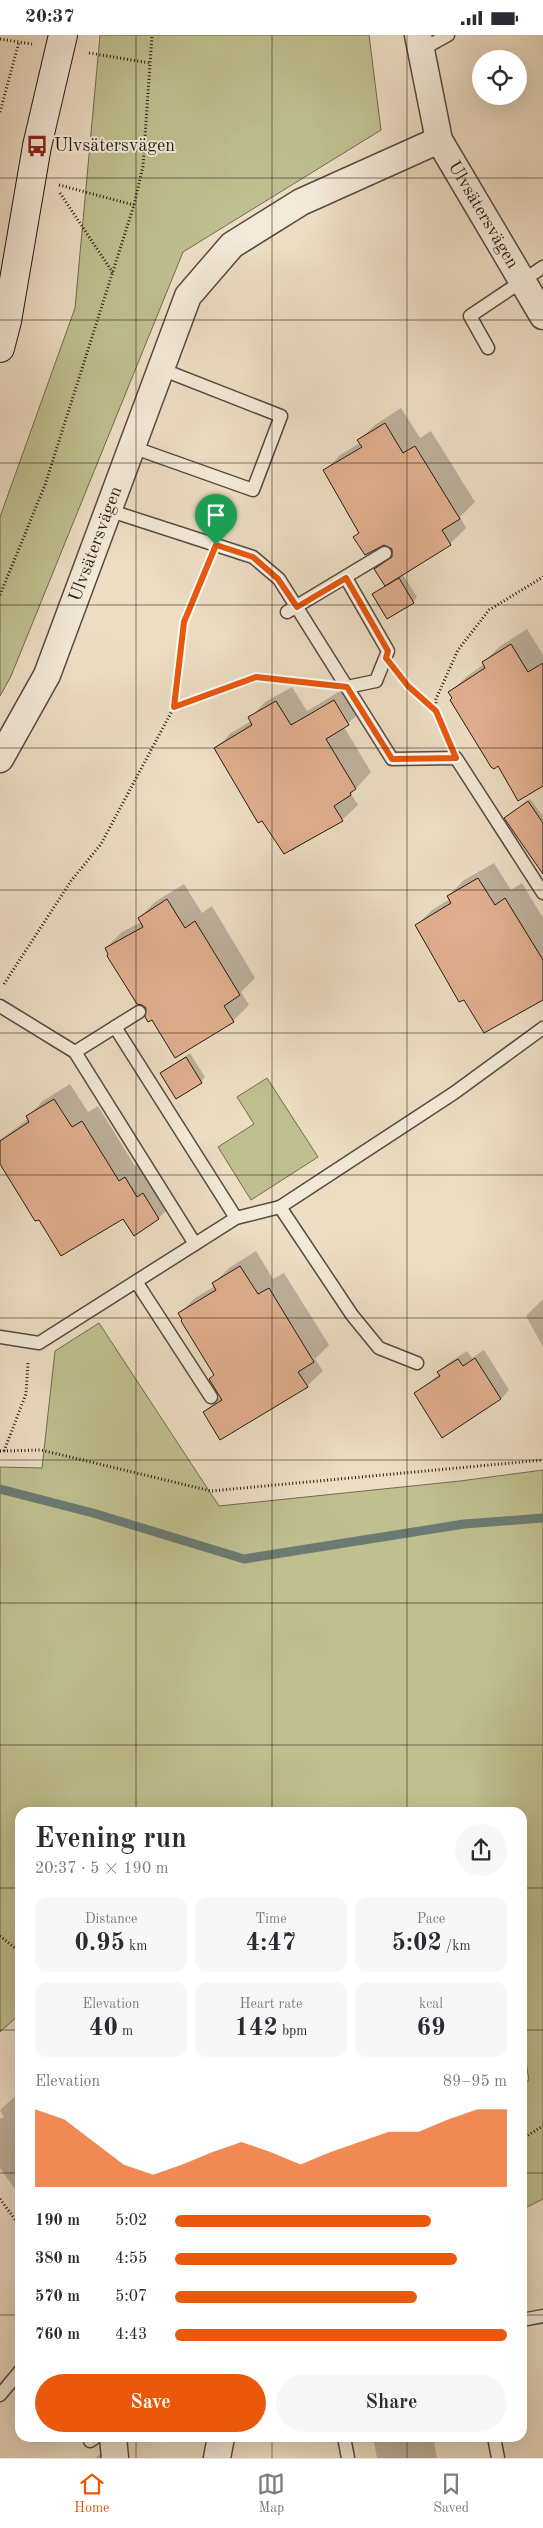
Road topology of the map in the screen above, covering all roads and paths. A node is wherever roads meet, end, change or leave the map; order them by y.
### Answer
1 (63, 35) edge
2 (152, 35) edge
3 (448, 35) edge
4 (19, 42) dead end
5 (419, 43) edge
6 (0, 111) edge
7 (439, 140) junction
8 (134, 205) junction
9 (113, 274) junction
10 (532, 274) edge
11 (543, 316) edge
12 (4, 329) edge
13 (0, 348) edge
14 (488, 348) dead end
15 (160, 369) junction
16 (132, 447) junction
17 (108, 510) junction
18 (216, 545) junction
19 (385, 553) dead end
20 (543, 577) edge
21 (346, 578) junction
22 (0, 595) edge
23 (292, 610) junction
24 (386, 658) junction
25 (347, 687) junction
26 (174, 707) junction
27 (436, 711) junction
28 (456, 758) junction
29 (0, 759) edge
30 (543, 893) edge
31 (0, 991) edge
32 (0, 1006) edge
33 (139, 1012) dead end
34 (115, 1027) junction
35 (543, 1028) edge
36 (75, 1052) junction
37 (280, 1207) junction
38 (236, 1218) junction
39 (195, 1245) junction
40 (137, 1283) junction
41 (0, 1337) edge
42 (28, 1360) dead end
43 (417, 1363) dead end
44 (211, 1397) dead end
45 (2, 1451) edge
46 (543, 1460) edge
47 (0, 1935) edge
48 (15, 1948) edge
49 (543, 2125) edge
50 (527, 2136) edge
51 (0, 2199) edge
52 (15, 2219) edge
53 (543, 2316) edge
54 (527, 2319) edge
55 (15, 2377) edge
56 (0, 2395) edge
57 (102, 2442) edge
58 (219, 2442) edge
59 (345, 2442) edge
60 (495, 2442) edge
61 (115, 2458) edge
62 (217, 2458) edge
63 (348, 2458) edge
64 (498, 2458) edge

1 - 12 street
2 - 8 path
3 - 5 lane
4 - 6 path
5 - 7 street, Ulvsätersvägen
7 - 10 street, Ulvsätersvägen
7 - 15 street, Ulvsätersvägen
8 - 9 path
8 - 9 path
9 - 22 path
10 - 11 street, Ulvsätersvägen
10 - 14 lane
12 - 13 street
15 - 16 street, Ulvsätersvägen
15 - 16 lane
16 - 17 street, Ulvsätersvägen
17 - 18 lane
17 - 29 street, Ulvsätersvägen
18 - 23 lane
18 - 26 path
19 - 21 lane
20 - 27 path
21 - 23 lane
21 - 24 lane
23 - 25 lane
24 - 25 lane
24 - 27 path
25 - 26 path
25 - 28 lane
26 - 31 path
27 - 28 path
28 - 30 lane
32 - 36 lane
33 - 34 lane
34 - 36 lane
34 - 38 lane
35 - 37 lane
36 - 39 lane
37 - 38 lane
37 - 43 lane
38 - 39 lane
39 - 40 lane
40 - 41 lane
40 - 44 lane
42 - 45 path
45 - 46 path
47 - 48 path
49 - 50 path
51 - 52 path
53 - 54 lane
55 - 56 lane
57 - 61 street
58 - 62 street
59 - 63 lane
60 - 64 lane

